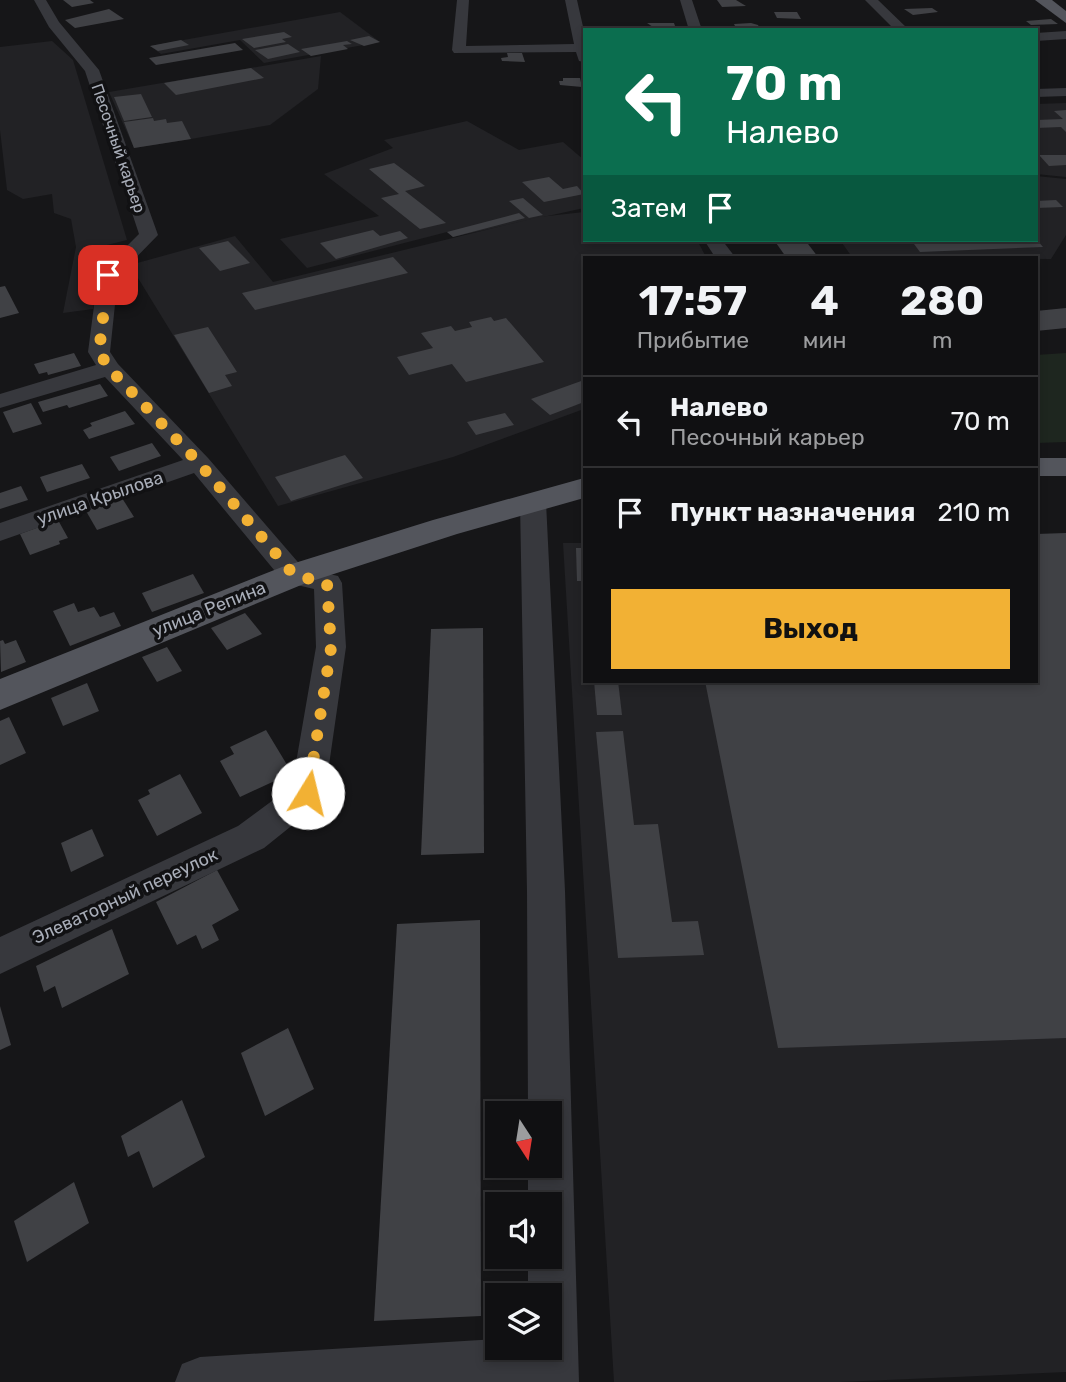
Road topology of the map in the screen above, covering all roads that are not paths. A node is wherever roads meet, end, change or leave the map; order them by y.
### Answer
1 (40, 0) edge
2 (463, 0) edge
3 (571, 0) edge
4 (686, 0) edge
5 (871, 0) edge
6 (1042, 0) edge
7 (1066, 18) edge
8 (695, 28) edge
9 (901, 28) edge
10 (1066, 35) edge
11 (1038, 37) edge
12 (583, 48) edge
13 (583, 52) edge
14 (1066, 92) edge
15 (1038, 93) edge
16 (714, 242) edge
17 (724, 256) edge
18 (109, 368) junction
19 (0, 401) edge
20 (199, 463) junction
21 (1038, 467) edge
22 (1066, 467) edge
23 (583, 488) edge
24 (533, 502) junction
25 (0, 532) edge
26 (294, 575) junction
27 (0, 695) edge
28 (0, 956) edge
29 (554, 1372) edge
30 (200, 1382) edge

1 - 18 street, Песочный карьер
2 - 13 street
3 - 12 street
4 - 8 street
5 - 9 street
6 - 7 main road
10 - 11 street
14 - 15 street
16 - 17 street
18 - 19 street
18 - 20 street, Песочный карьер
20 - 25 street, улица Крылова
20 - 26 street, Песочный карьер
21 - 22 main road
23 - 24 main road, улица Репина
24 - 26 main road, улица Репина
24 - 29 street
26 - 27 main road, улица Репина
26 - 28 street, Элеваторный переулок
29 - 30 street

